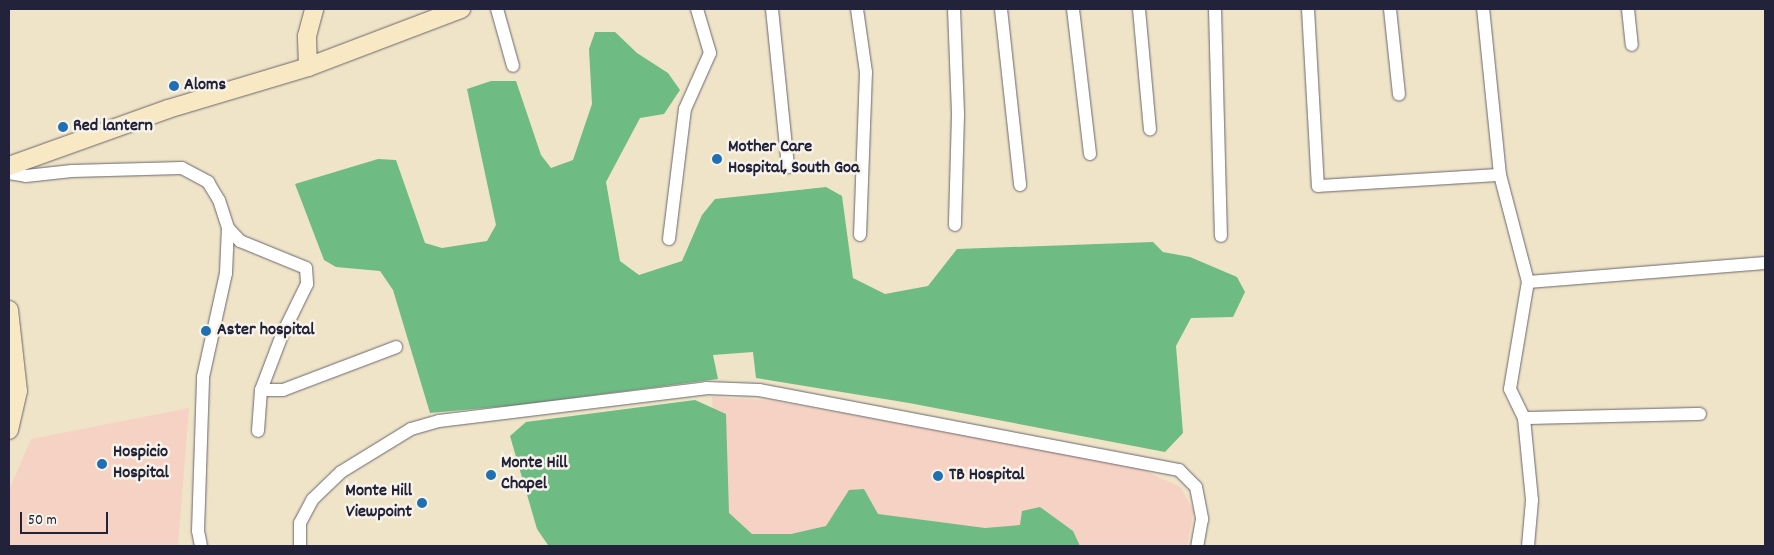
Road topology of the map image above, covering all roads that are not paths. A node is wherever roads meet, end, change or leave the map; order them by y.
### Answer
1 (314, 9) edge
2 (461, 9) edge
3 (497, 9) edge
4 (696, 9) edge
5 (772, 9) edge
6 (857, 9) edge
7 (954, 9) edge
8 (1001, 9) edge
9 (1073, 9) edge
10 (1139, 9) edge
11 (1215, 9) edge
12 (1308, 9) edge
13 (1390, 9) edge
14 (1483, 9) edge
15 (1628, 9) edge
16 (1632, 44) dead end
17 (513, 66) dead end
18 (308, 67) junction
19 (1399, 95) dead end
20 (1150, 129) dead end
21 (1090, 154) dead end
22 (9, 166) edge
23 (788, 167) dead end
24 (9, 174) edge
25 (1500, 175) junction
26 (1020, 186) dead end
27 (955, 225) dead end
28 (228, 228) junction
29 (860, 235) dead end
30 (1221, 236) dead end
31 (668, 239) dead end
32 (1765, 263) edge
33 (1528, 282) junction
34 (9, 310) edge
35 (396, 347) dead end
36 (261, 390) junction
37 (1700, 414) dead end
38 (1524, 418) junction
39 (9, 429) edge
40 (258, 431) dead end
41 (201, 546) edge
42 (300, 546) edge
43 (1197, 546) edge
44 (1528, 546) edge

1 - 18 main road
2 - 18 main road
3 - 17 street
4 - 31 street
5 - 23 street
6 - 29 street
7 - 27 street
8 - 26 street
9 - 21 street
10 - 20 street
11 - 30 street
12 - 25 street
13 - 19 street
14 - 25 street
15 - 16 street
18 - 22 main road
24 - 28 street
25 - 33 street
28 - 36 street
28 - 41 street
32 - 33 street
33 - 38 street
34 - 39 main road
35 - 36 street
36 - 40 street
37 - 38 street
38 - 44 street
42 - 43 street

